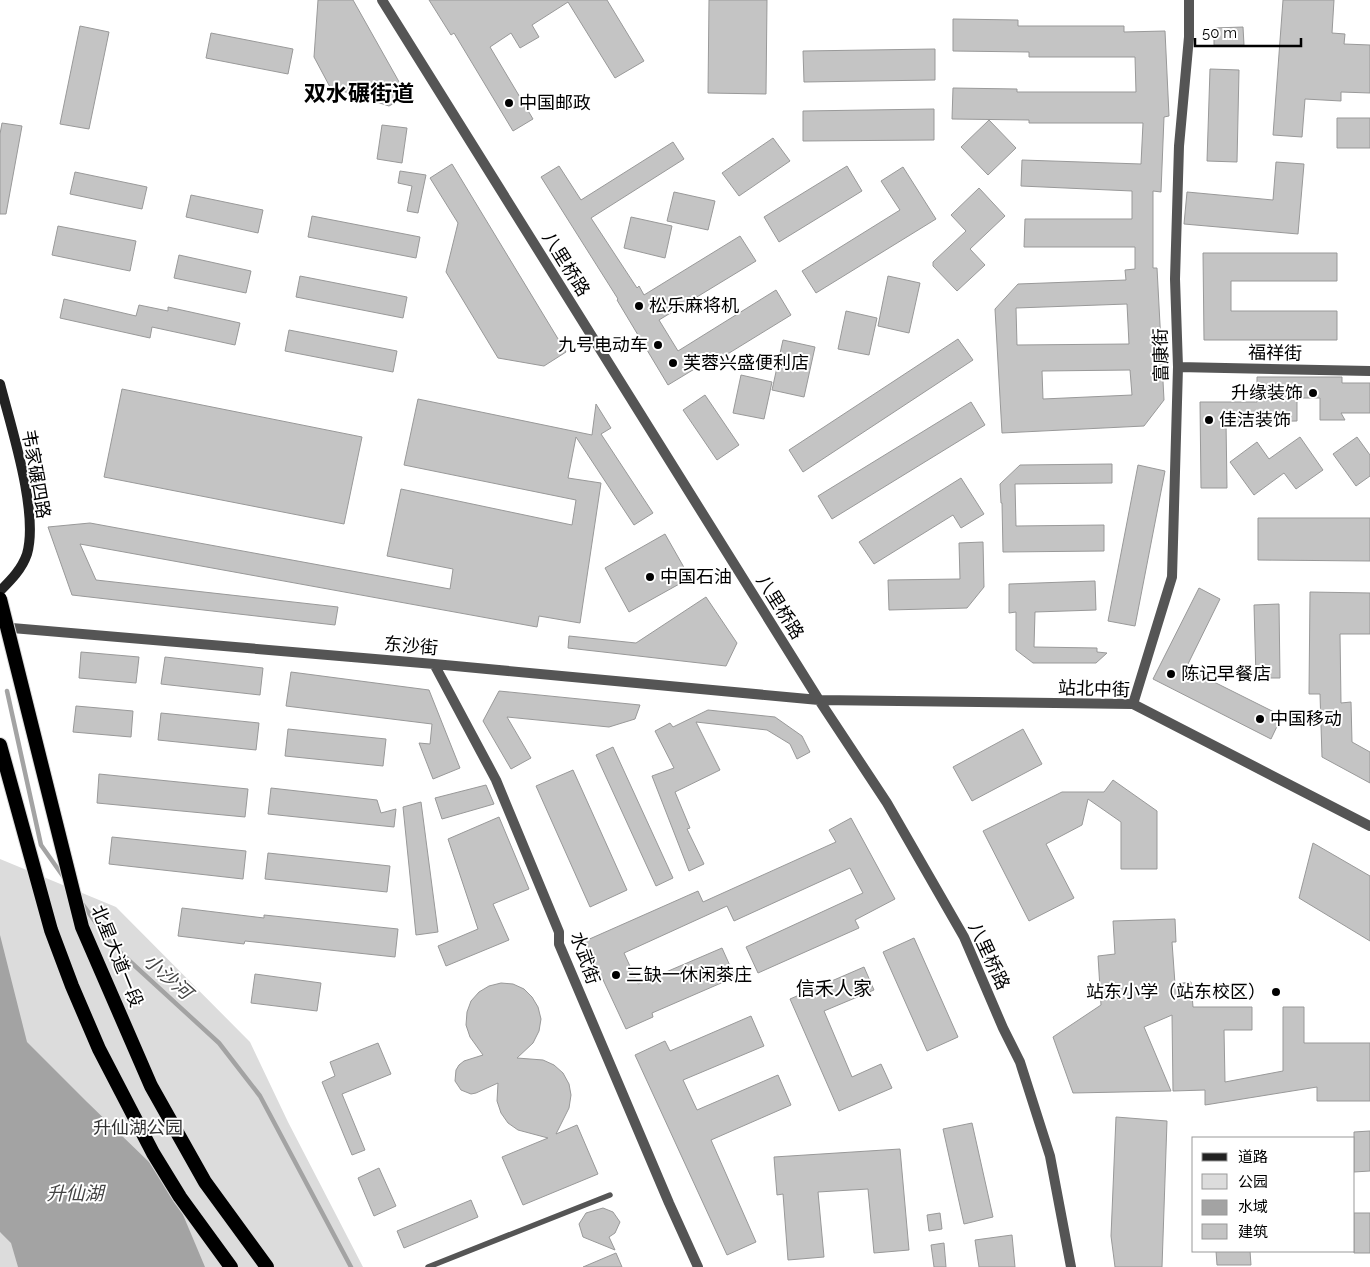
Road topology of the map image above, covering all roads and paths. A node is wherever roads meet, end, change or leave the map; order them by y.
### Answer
1 (382, 0) edge
2 (1189, 0) edge
3 (1178, 367) junction
4 (1370, 371) edge
5 (0, 384) edge
6 (0, 591) edge
7 (0, 599) edge
8 (0, 627) edge
9 (434, 664) junction
10 (819, 700) junction
11 (1133, 704) junction
12 (0, 745) edge
13 (1370, 826) edge
14 (610, 1195) dead end
15 (231, 1267) edge
16 (267, 1267) edge
17 (428, 1267) edge
18 (698, 1267) edge
19 (1071, 1267) edge

1 - 10 street, 八里桥路
2 - 3 street, 富康街
3 - 4 street, 福祥街
3 - 11 street, 富康街
5 - 6 main road, 韦家碾四路
7 - 16 highway, 北星大道一段, bridge
8 - 9 street, 东沙街
9 - 10 street, 东沙街
9 - 18 street, 水武街
10 - 11 street, 站北中街
10 - 19 street, 八里桥路
11 - 13 street, 站北中街
12 - 15 highway
14 - 17 lane

